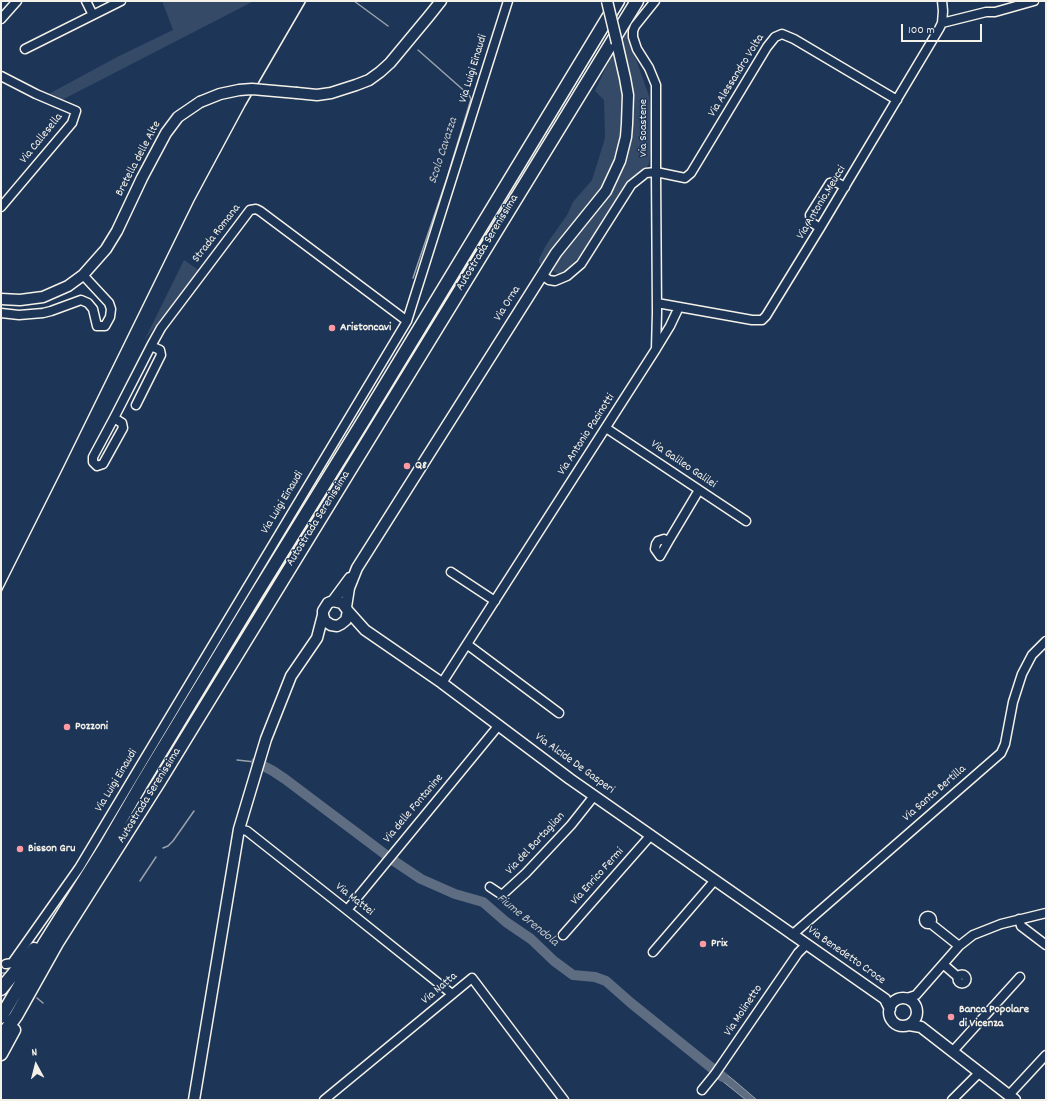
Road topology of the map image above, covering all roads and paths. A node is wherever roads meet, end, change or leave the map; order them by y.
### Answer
1 (17, 1) edge
2 (86, 1) edge
3 (121, 1) edge
4 (441, 1) edge
5 (607, 1) edge
6 (618, 1) edge
7 (637, 1) edge
8 (655, 1) edge
9 (942, 1) edge
10 (1034, 1) edge
11 (507, 2) edge
12 (93, 15) junction
13 (1, 19) edge
14 (942, 23) junction
15 (25, 49) dead end
16 (1, 76) edge
17 (897, 100) junction
18 (656, 172) junction
19 (845, 187) junction
20 (1, 207) edge
21 (820, 228) junction
22 (83, 275) junction
23 (542, 276) junction
24 (1, 299) edge
25 (657, 303) junction
26 (679, 307) junction
27 (1, 313) edge
28 (657, 313) junction
29 (674, 317) junction
30 (407, 321) junction
31 (151, 346) junction
32 (656, 349) junction
33 (136, 404) dead end
34 (114, 418) junction
35 (606, 428) junction
36 (699, 490) junction
37 (746, 521) dead end
38 (668, 542) dead end
39 (357, 568) junction
40 (451, 572) dead end
41 (333, 601) junction
42 (495, 601) junction
43 (347, 609) junction
44 (323, 615) junction
45 (338, 626) junction
46 (362, 627) junction
47 (317, 638) junction
48 (1046, 641) edge
49 (468, 645) junction
50 (442, 683) junction
51 (559, 713) dead end
52 (499, 725) junction
53 (594, 796) junction
54 (239, 829) junction
55 (651, 835) junction
56 (715, 880) junction
57 (490, 887) dead end
58 (347, 910) junction
59 (1046, 913) edge
60 (61, 918) junction
61 (1019, 918) junction
62 (930, 923) dead end
63 (66, 930) junction
64 (563, 935) dead end
65 (792, 935) junction
66 (1046, 944) edge
67 (806, 945) junction
68 (959, 946) junction
69 (1046, 949) edge
70 (653, 952) dead end
71 (6, 964) dead end
72 (943, 964) junction
73 (958, 977) dead end
74 (1020, 977) dead end
75 (1, 989) edge
76 (452, 994) junction
77 (908, 999) junction
78 (885, 1000) junction
79 (890, 1009) junction
80 (917, 1015) junction
81 (1, 1016) edge
82 (909, 1025) junction
83 (921, 1028) junction
84 (1, 1037) edge
85 (953, 1051) junction
86 (1, 1054) edge
87 (1046, 1055) edge
88 (980, 1072) junction
89 (702, 1090) dead end
90 (1012, 1098) edge
91 (194, 1100) edge
92 (324, 1100) edge
93 (564, 1100) edge
94 (952, 1100) edge

1 - 13 street
2 - 12 street
3 - 12 street
4 - 22 main road, Bretella delle Alte, bridge
5 - 23 main road, Via Orna, bridge
6 - 60 highway, Autostrada Serenissima
7 - 63 highway, Autostrada Serenissima
8 - 18 street, Via Soastene
9 - 14 street
10 - 14 street
11 - 30 street, Via Luigi Einaudi
12 - 15 street
14 - 17 street, Via Antonio Meucci
16 - 20 street, Via Callesella
17 - 18 street, Via Alessandro Volta
17 - 19 street, Via Antonio Meucci
18 - 23 street, Via Soastene
18 - 25 street
19 - 21 street, Via Antonio Meucci
19 - 21 street
21 - 26 street, Via Antonio Meucci
22 - 24 main road, Bretella delle Alte
22 - 27 street
23 - 39 main road, Via Orna
25 - 26 street, Via Antonio Meucci
25 - 28 street
26 - 29 street
28 - 29 street
28 - 32 street
29 - 32 street, Via Antonio Pacinotti
30 - 31 street, Strada Romana
30 - 71 street, Via Luigi Einaudi
31 - 33 street
31 - 34 street, Strada Romana
32 - 35 street, Via Antonio Pacinotti
34 - 34 street, Strada Romana
35 - 36 street, Via Galileo Galilei
35 - 42 street, Via Antonio Pacinotti
36 - 37 street, Via Galileo Galilei
36 - 38 street
39 - 41 main road
39 - 43 main road, Via Orna
40 - 42 street
41 - 43 main road
41 - 44 main road
42 - 49 street, Via Antonio Pacinotti
43 - 45 main road
43 - 46 main road, Via Alcide De Gasperi
44 - 45 main road
44 - 47 main road
45 - 46 main road
45 - 47 main road
46 - 50 main road, Via Alcide De Gasperi
47 - 54 main road
48 - 65 street, Via Santa Bertilla
49 - 50 street, Via Antonio Pacinotti
49 - 51 street
50 - 52 main road, Via Alcide De Gasperi
52 - 53 main road, Via Alcide De Gasperi
52 - 58 street, Via delle Fontanine
53 - 55 main road, Via Alcide De Gasperi
53 - 57 street, Via del Bartaglian
54 - 58 street, Via Mattei
54 - 91 main road
55 - 56 main road, Via Alcide De Gasperi
55 - 64 street, Via Enrico Fermi
56 - 65 main road, Via Alcide De Gasperi
56 - 70 street
58 - 76 street, Via Mattei
59 - 61 street
60 - 75 highway
60 - 81 highway, Autostrada Serenissima
61 - 66 street
61 - 68 street
62 - 68 street
63 - 84 highway, Autostrada Serenissima
63 - 86 highway
65 - 67 main road, Via Benedetto Croce
66 - 69 street
67 - 78 main road, Via Benedetto Croce
67 - 89 street, Via Molinetto
68 - 72 street
72 - 73 street
72 - 77 street
74 - 85 street
76 - 92 street, Via Natta
76 - 93 street, Via Natta
77 - 78 main road, Via Benedetto Croce
77 - 79 main road
77 - 80 main road
78 - 79 main road, Via Benedetto Croce
79 - 82 main road, Via Benedetto Croce
80 - 82 main road
80 - 83 main road
82 - 83 main road, Via Benedetto Croce
83 - 85 main road, Via Benedetto Croce
85 - 88 main road, Via Benedetto Croce
87 - 90 street
88 - 90 main road, Via Benedetto Croce
88 - 94 street

